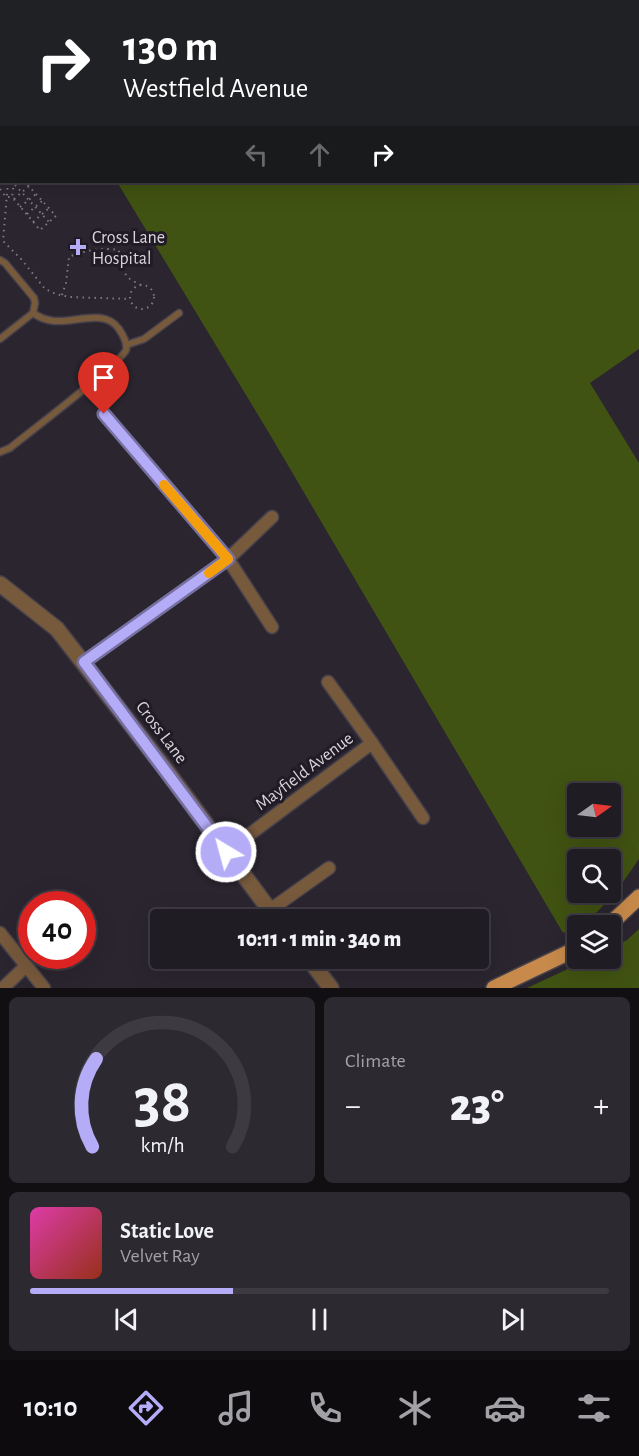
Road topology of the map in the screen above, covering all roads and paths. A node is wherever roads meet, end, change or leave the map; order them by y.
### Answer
1 (8, 183) edge
2 (26, 183) edge
3 (14, 184) edge
4 (29, 186) junction
5 (0, 189) edge
6 (21, 192) junction
7 (36, 194) junction
8 (6, 197) junction
9 (13, 198) junction
10 (29, 200) junction
11 (42, 201) junction
12 (20, 207) junction
13 (35, 207) junction
14 (49, 208) junction
15 (27, 214) junction
16 (42, 214) junction
17 (33, 222) junction
18 (49, 222) junction
19 (0, 260) edge
20 (141, 285) junction
21 (62, 295) junction
22 (130, 299) junction
23 (33, 313) junction
24 (179, 313) dead end
25 (0, 339) edge
26 (126, 345) junction
27 (104, 414) dead end
28 (0, 452) edge
29 (272, 517) dead end
30 (228, 559) junction
31 (0, 584) edge
32 (272, 627) dead end
33 (84, 662) junction
34 (328, 682) dead end
35 (372, 743) junction
36 (423, 818) dead end
37 (226, 852) junction
38 (329, 868) dead end
39 (639, 897) edge
40 (269, 909) edge
41 (281, 909) edge
42 (620, 915) edge
43 (0, 933) edge
44 (567, 953) edge
45 (18, 956) edge
46 (23, 969) edge
47 (28, 969) edge
48 (316, 969) edge
49 (3, 988) edge
50 (44, 988) edge
51 (331, 988) edge
52 (494, 988) edge

1 - 8 path
2 - 4 path
3 - 6 path
3 - 9 path
4 - 6 path
4 - 7 path
5 - 8 path
6 - 9 path
6 - 10 path
7 - 10 path
7 - 11 path
8 - 9 path
8 - 21 path
9 - 12 path
10 - 12 path
10 - 13 path
11 - 13 path
11 - 14 path
12 - 15 path
13 - 15 path
13 - 16 path
14 - 16 path
14 - 18 path
15 - 17 path
16 - 17 path
16 - 18 path
17 - 18 path
19 - 23 lane
20 - 21 path
20 - 22 path
20 - 22 path
21 - 22 path
23 - 25 lane
23 - 26 lane
24 - 26 lane
26 - 28 lane
27 - 30 street
29 - 30 street
30 - 32 street
30 - 33 street
31 - 33 street, Cross Lane
33 - 37 street, Cross Lane
34 - 35 street, Mayfield Avenue
35 - 36 street
35 - 37 street, Mayfield Avenue
37 - 40 street, Cross Lane
38 - 41 street
39 - 42 main road
43 - 45 street
44 - 52 main road
46 - 49 street
47 - 50 street
48 - 51 street

